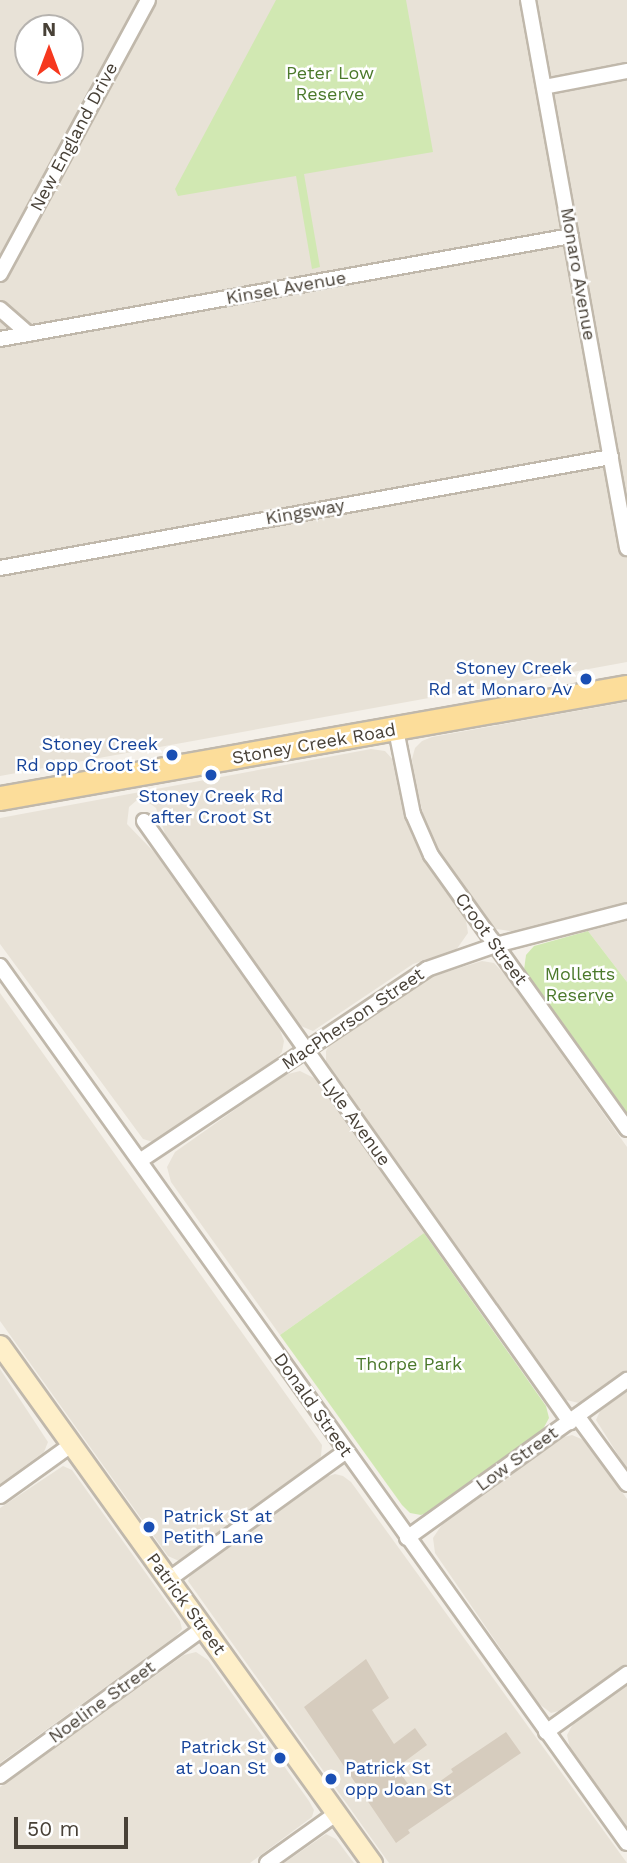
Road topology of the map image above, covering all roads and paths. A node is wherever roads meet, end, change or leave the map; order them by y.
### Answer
1 (148, 0) edge
2 (528, 0) edge
3 (627, 71) edge
4 (544, 86) junction
5 (571, 236) junction
6 (0, 274) edge
7 (0, 309) edge
8 (29, 334) junction
9 (0, 339) edge
10 (611, 457) junction
11 (627, 548) edge
12 (0, 568) edge
13 (627, 687) edge
14 (396, 730) junction
15 (0, 798) edge
16 (144, 821) dead end
17 (627, 911) edge
18 (496, 945) junction
19 (0, 966) edge
20 (305, 1051) junction
21 (627, 1129) edge
22 (141, 1160) junction
23 (0, 1345) edge
24 (627, 1380) edge
25 (574, 1419) junction
26 (71, 1445) junction
27 (346, 1451) junction
28 (627, 1484) edge
29 (0, 1496) edge
30 (407, 1538) junction
31 (168, 1580) junction
32 (204, 1628) junction
33 (627, 1674) edge
34 (546, 1732) junction
35 (0, 1776) edge
36 (337, 1813) junction
37 (627, 1843) edge
38 (267, 1863) edge
39 (372, 1863) edge

1 - 6 street, New England Drive
2 - 4 street, Monaro Avenue
3 - 4 street
4 - 5 street, Monaro Avenue
5 - 8 street, Kinsel Avenue
5 - 10 street, Monaro Avenue
7 - 8 street
8 - 9 street, Kinsel Avenue
10 - 11 street, Monaro Avenue
10 - 12 street, Kingsway
13 - 14 main road, Stoney Creek Road
14 - 15 main road, Stoney Creek Road
14 - 18 street, Croot Street
16 - 20 street, Lyle Avenue
17 - 18 street, MacPherson Street
18 - 20 street, MacPherson Street
18 - 21 street, Croot Street
19 - 22 street, Donald Street
20 - 22 street, MacPherson Street
20 - 25 street, Lyle Avenue
22 - 27 street, Donald Street
23 - 26 street, Patrick Street
24 - 25 street, Low Street
25 - 28 street, Lyle Avenue
25 - 30 street, Low Street
26 - 29 street
26 - 31 street, Patrick Street
27 - 30 street, Donald Street
27 - 31 street
30 - 34 street, Donald Street
31 - 32 street, Patrick Street
32 - 35 street, Noeline Street
32 - 36 street, Patrick Street
33 - 34 street
34 - 37 street, Donald Street
36 - 38 street
36 - 39 street, Patrick Street

